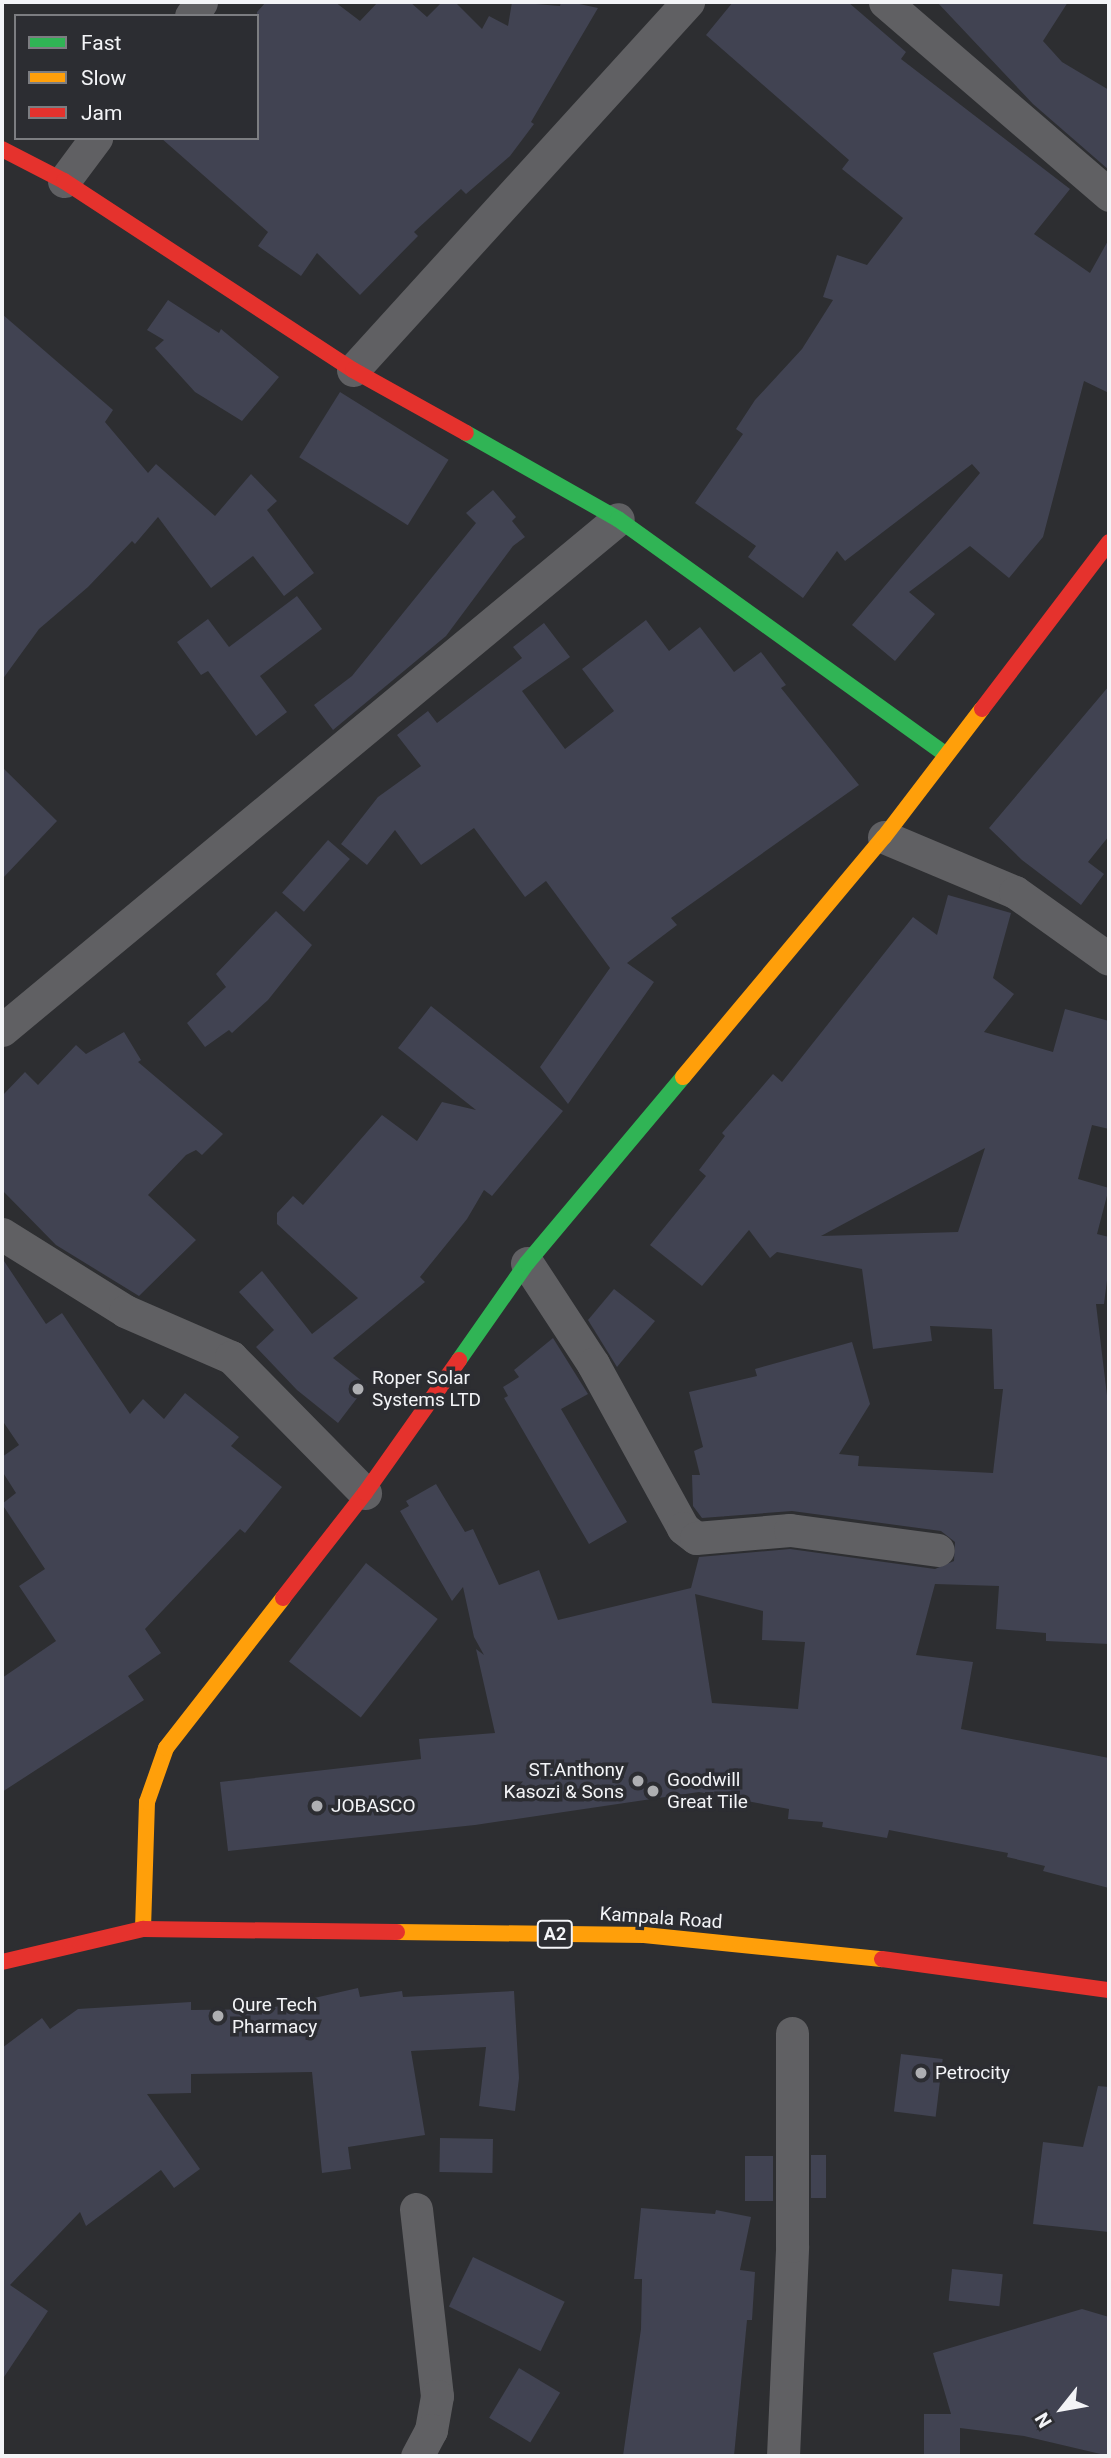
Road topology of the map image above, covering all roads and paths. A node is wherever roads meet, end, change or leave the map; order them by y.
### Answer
1 (688, 2) edge
2 (885, 2) edge
3 (95, 140) edge
4 (2, 149) edge
5 (64, 181) junction
6 (1109, 195) edge
7 (353, 370) junction
8 (618, 519) junction
9 (1109, 542) edge
10 (944, 753) junction
11 (884, 837) junction
12 (1109, 959) edge
13 (2, 1030) edge
14 (2, 1234) edge
15 (527, 1263) junction
16 (365, 1493) junction
17 (938, 1550) dead end
18 (143, 1929) junction
19 (2, 1962) edge
20 (1109, 1990) edge
21 (792, 2033) dead end
22 (416, 2209) dead end
23 (417, 2456) edge
24 (783, 2456) edge

1 - 7 street
2 - 6 street
3 - 5 street
4 - 5 street
5 - 7 street
7 - 8 street
8 - 10 street
8 - 13 street
9 - 10 street
10 - 11 street
11 - 12 street
11 - 15 street
14 - 16 street
15 - 16 street
15 - 17 street
16 - 18 street
18 - 19 street, Kampala Road / A2
18 - 20 street, Kampala Road / A2
21 - 24 street
22 - 23 street

